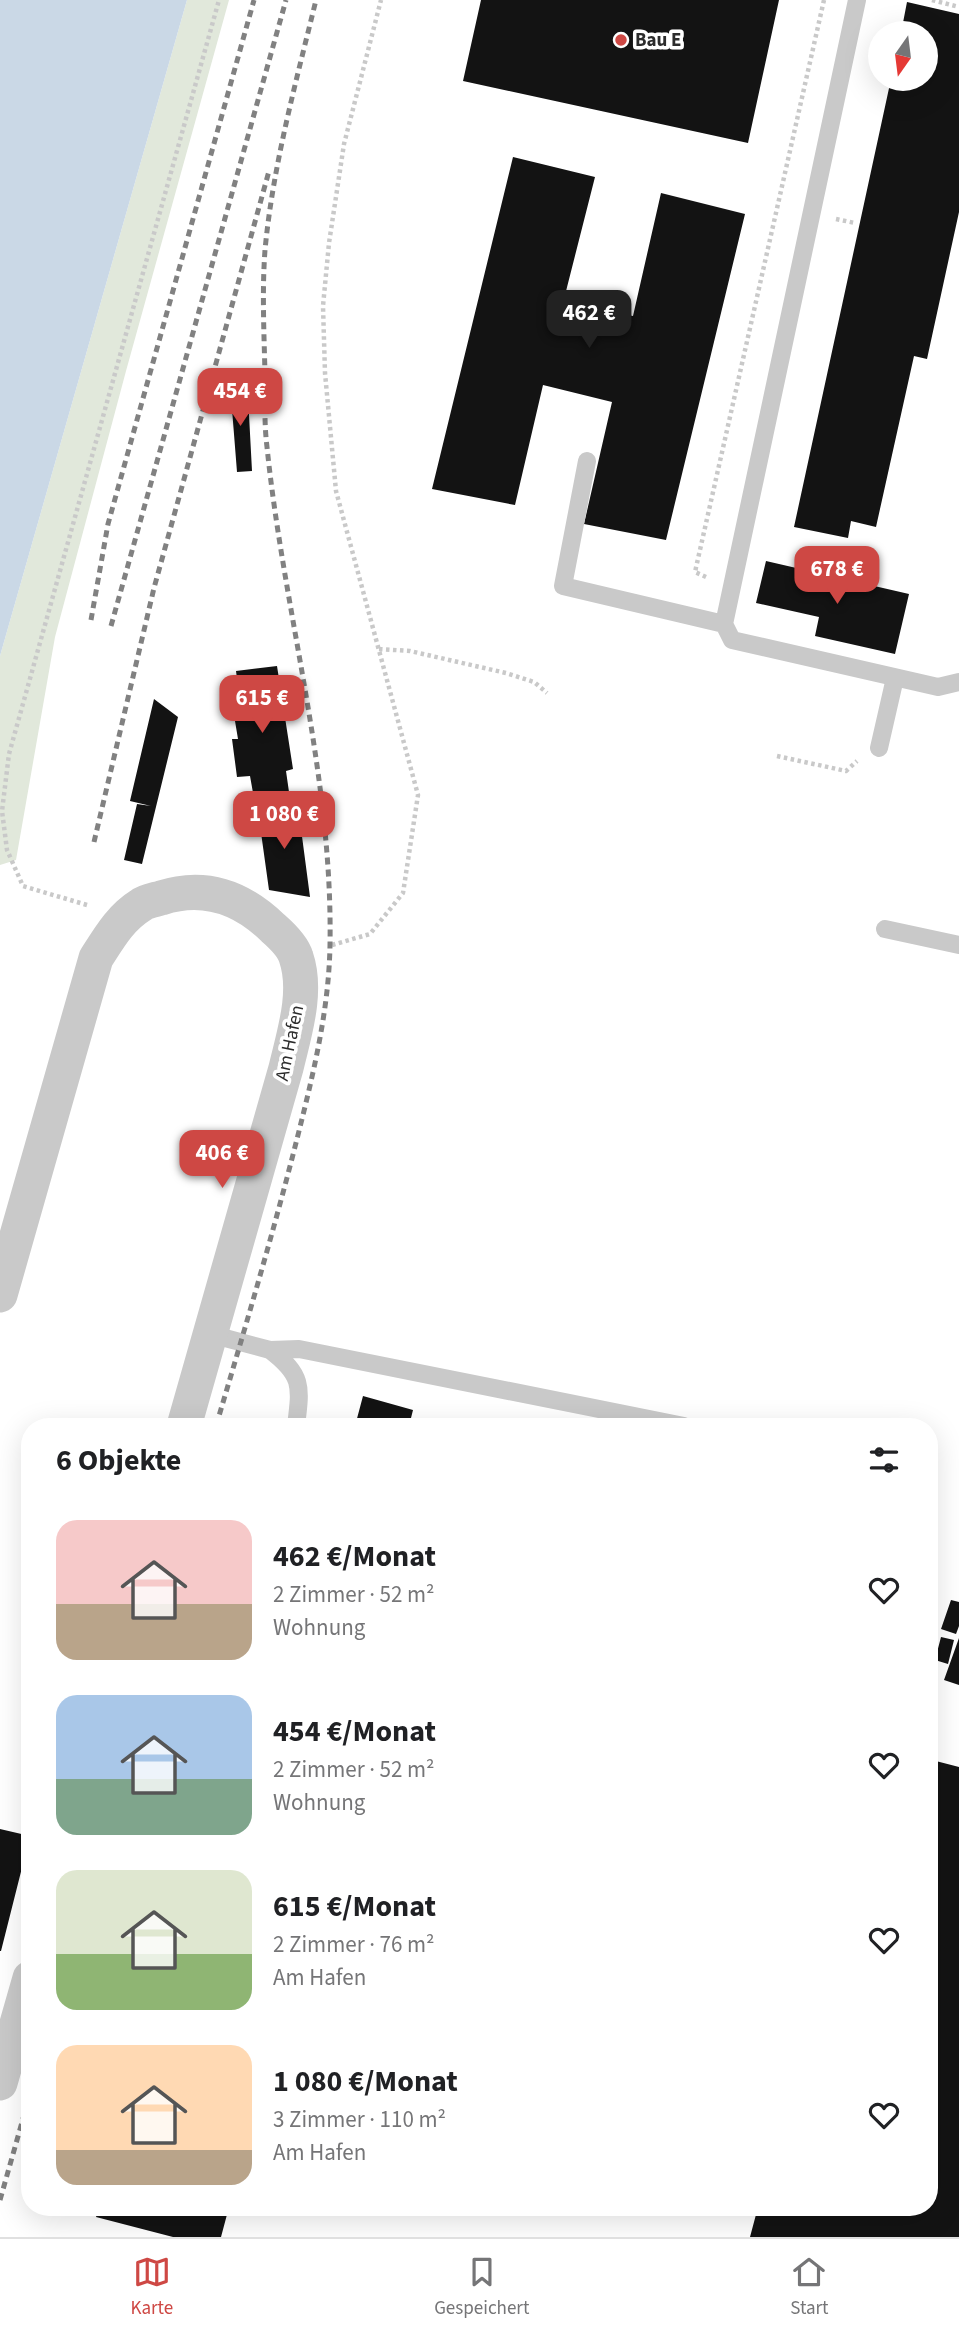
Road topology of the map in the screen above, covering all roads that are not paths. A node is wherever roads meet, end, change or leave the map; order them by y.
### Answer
1 (857, 0) edge
2 (587, 461) dead end
3 (724, 624) junction
4 (895, 678) junction
5 (959, 682) edge
6 (879, 748) dead end
7 (885, 929) dead end
8 (959, 945) edge
9 (0, 1295) edge
10 (210, 1334) junction
11 (270, 1350) junction
12 (186, 1418) edge
13 (297, 1418) edge
14 (644, 1418) edge
15 (21, 2010) edge
16 (0, 2083) edge

1 - 3 lane
2 - 3 lane
3 - 4 lane
4 - 5 lane
4 - 6 lane
7 - 8 lane
9 - 10 street, Am Hafen
10 - 11 lane
10 - 12 street, Am Hafen
11 - 13 lane
11 - 14 lane
15 - 16 street

